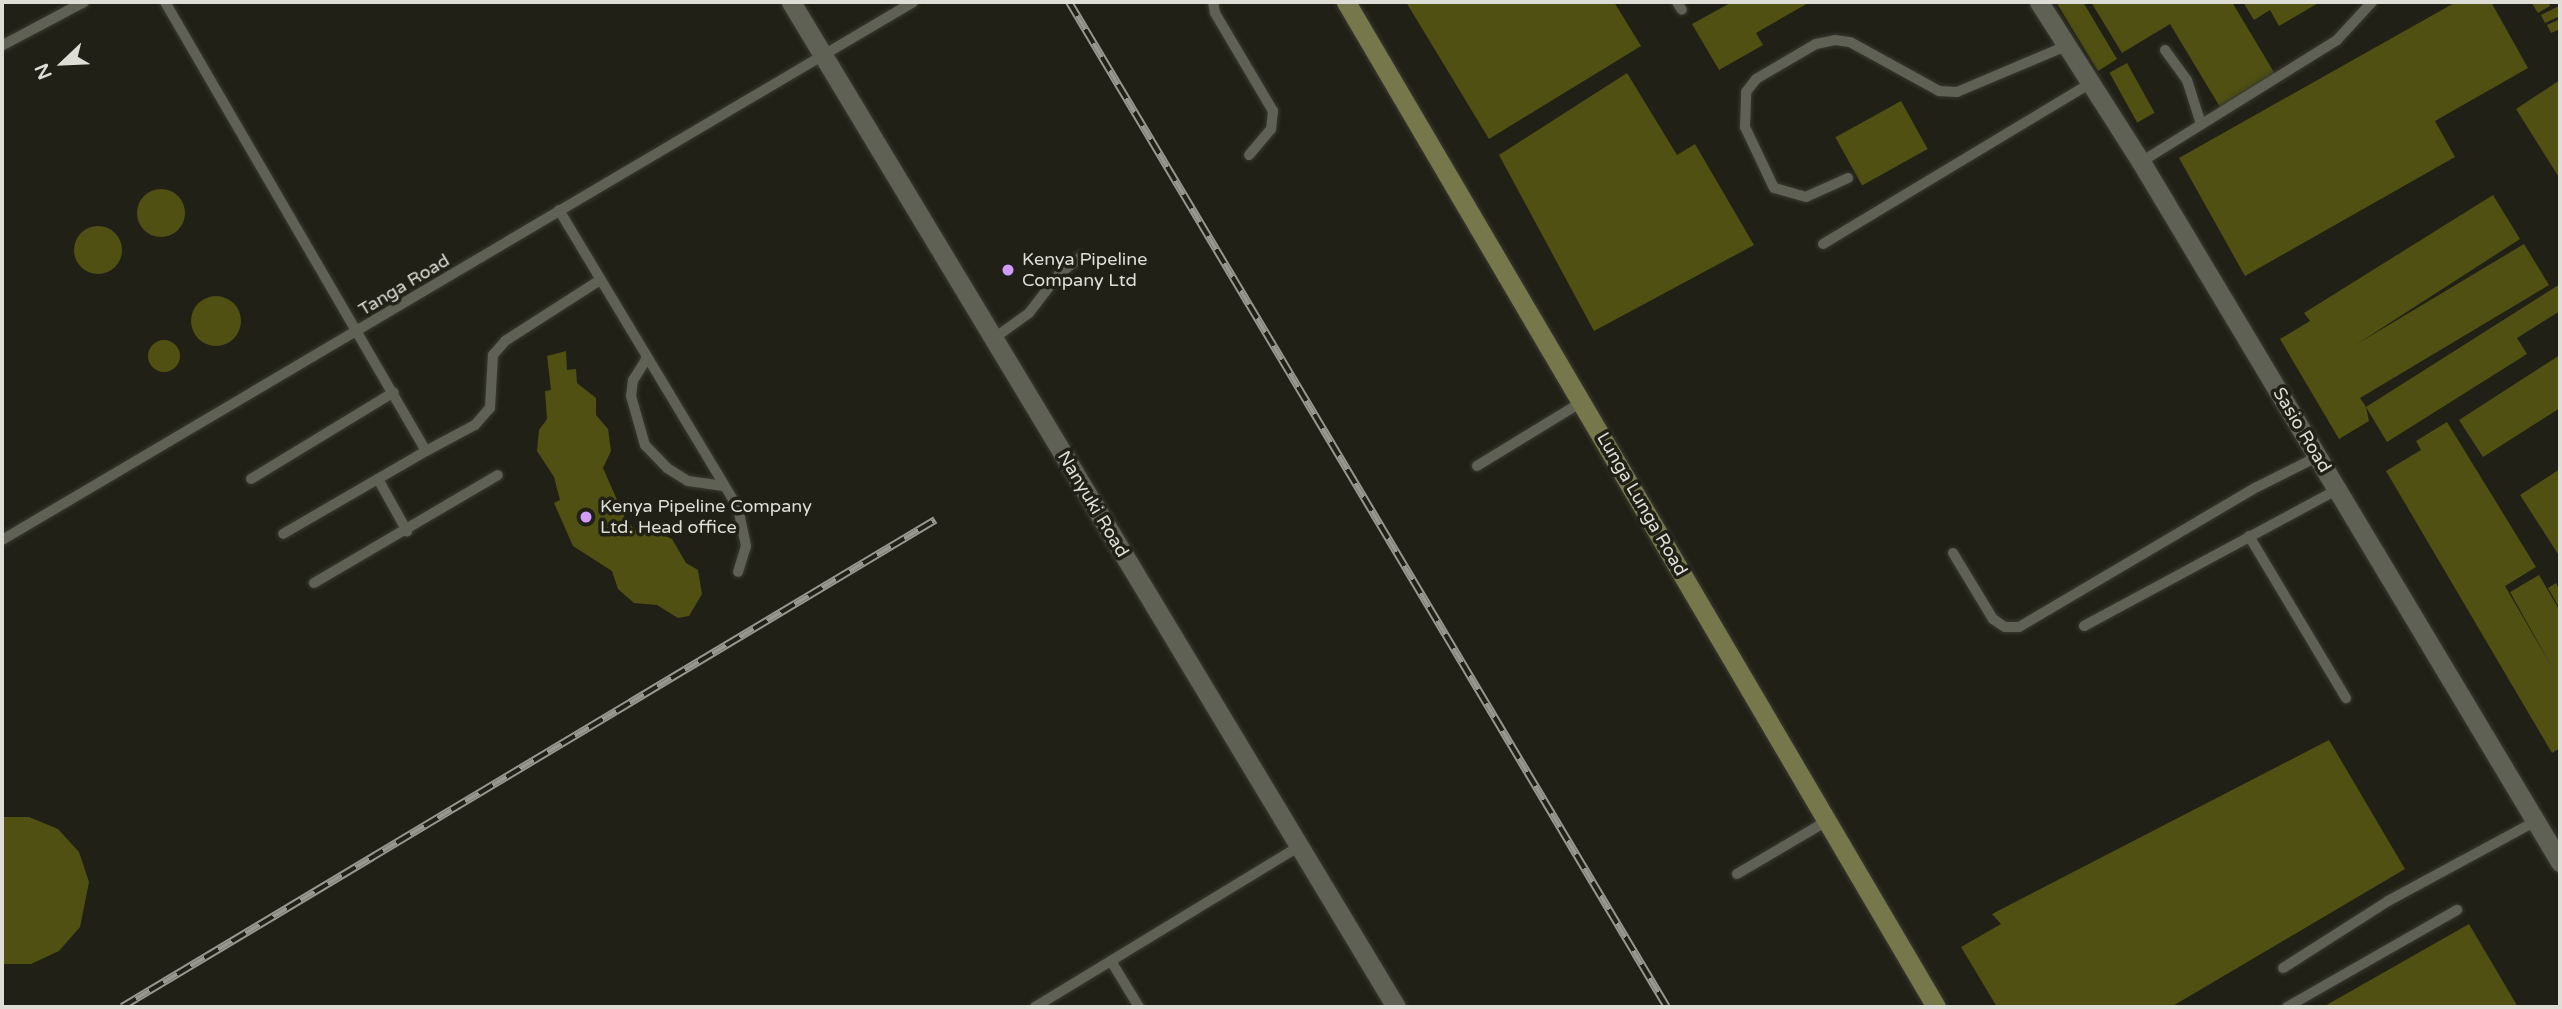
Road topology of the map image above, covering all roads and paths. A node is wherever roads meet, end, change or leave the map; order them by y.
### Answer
1 (84, 2) edge
2 (165, 2) edge
3 (791, 2) edge
4 (913, 2) edge
5 (1213, 2) edge
6 (1346, 2) edge
7 (2039, 2) edge
8 (2372, 2) edge
9 (3, 45) edge
10 (2066, 46) junction
11 (2165, 50) dead end
12 (822, 55) junction
13 (2089, 84) junction
14 (2200, 121) junction
15 (1249, 155) dead end
16 (2141, 162) junction
17 (1849, 178) dead end
18 (559, 210) junction
19 (1824, 244) dead end
20 (1082, 256) dead end
21 (600, 280) junction
22 (359, 330) junction
23 (993, 339) junction
24 (647, 358) junction
25 (394, 393) junction
26 (1582, 402) junction
27 (426, 452) junction
28 (2318, 457) junction
29 (1477, 466) dead end
30 (498, 475) dead end
31 (251, 479) dead end
32 (378, 479) junction
33 (724, 486) junction
34 (2337, 490) junction
35 (407, 531) junction
36 (283, 534) dead end
37 (2249, 536) junction
38 (2, 540) edge
39 (1953, 553) dead end
40 (738, 572) dead end
41 (314, 583) dead end
42 (2084, 626) dead end
43 (2346, 698) dead end
44 (1827, 821) junction
45 (2536, 821) junction
46 (1300, 846) junction
47 (2560, 862) edge
48 (1737, 874) dead end
49 (2457, 910) dead end
50 (1111, 961) junction
51 (2283, 968) dead end
52 (1035, 1007) edge
53 (1139, 1007) edge
54 (1396, 1007) edge
55 (1936, 1007) edge
56 (2287, 1007) edge

1 - 9 lane
2 - 22 lane
3 - 12 street, Nanyuki Road
4 - 12 lane, Tanga Road
5 - 15 lane
6 - 26 main road, Lunga Lunga Road
7 - 10 street, Sasio Road
8 - 14 lane
10 - 13 street, Sasio Road
10 - 17 lane
11 - 14 lane
12 - 18 lane, Tanga Road
12 - 23 street, Nanyuki Road
13 - 16 street, Sasio Road
13 - 19 lane
14 - 16 lane
16 - 28 street, Sasio Road
18 - 21 lane
18 - 22 lane, Tanga Road
20 - 23 lane
21 - 24 lane
21 - 27 lane
22 - 25 lane
22 - 38 lane, Tanga Road
23 - 46 street, Nanyuki Road
24 - 33 lane
24 - 33 lane
25 - 27 lane
25 - 31 lane
26 - 29 lane
26 - 44 main road, Lunga Lunga Road
27 - 32 lane
28 - 34 street, Sasio Road
28 - 39 lane
30 - 35 lane
32 - 35 lane
32 - 36 lane
33 - 40 lane
34 - 37 lane
34 - 45 street, Sasio Road
35 - 41 lane
37 - 42 lane
37 - 43 lane
44 - 48 lane
44 - 55 main road, Lunga Lunga Road
45 - 47 street, Sasio Road
45 - 51 lane
46 - 50 lane
46 - 54 street, Nanyuki Road
49 - 56 lane
50 - 52 lane
50 - 53 lane

